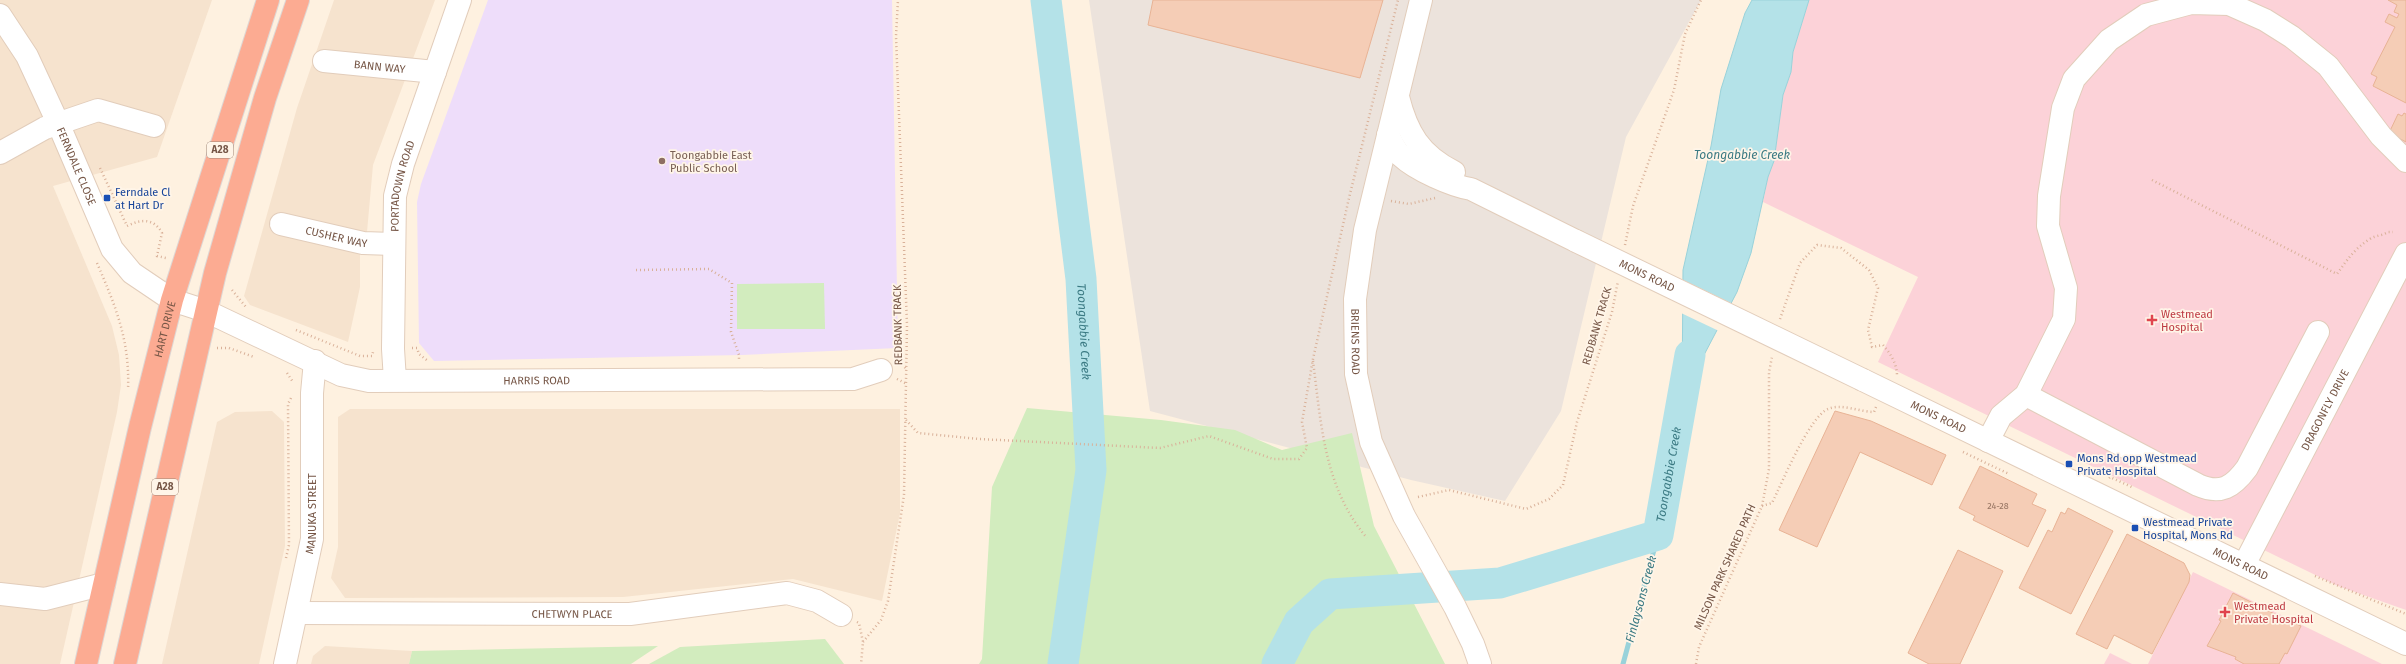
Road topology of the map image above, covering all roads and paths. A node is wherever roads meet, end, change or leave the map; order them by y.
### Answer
1 (268, 0) edge
2 (298, 0) edge
3 (460, 0) edge
4 (898, 0) edge
5 (1398, 0) edge
6 (1422, 0) edge
7 (1701, 0) edge
8 (0, 15) edge
9 (324, 61) dead end
10 (435, 72) junction
11 (1398, 96) junction
12 (58, 123) junction
13 (154, 126) dead end
14 (1388, 135) junction
15 (0, 152) edge
16 (2406, 160) edge
17 (98, 164) dead end
18 (2152, 180) dead end
19 (1471, 189) junction
20 (282, 224) dead end
21 (2393, 232) dead end
22 (393, 244) junction
23 (1624, 251) dead end
24 (2406, 254) edge
25 (163, 257) dead end
26 (97, 262) dead end
27 (636, 270) dead end
28 (1620, 274) dead end
29 (233, 295) dead end
30 (172, 300) junction
31 (250, 310) dead end
32 (206, 311) junction
33 (1778, 325) dead end
34 (294, 330) dead end
35 (2318, 332) dead end
36 (218, 347) dead end
37 (406, 348) dead end
38 (378, 350) dead end
39 (740, 355) dead end
40 (1772, 356) dead end
41 (1313, 359) junction
42 (261, 360) dead end
43 (315, 361) junction
44 (431, 362) dead end
45 (282, 370) dead end
46 (881, 370) dead end
47 (395, 380) junction
48 (294, 385) dead end
49 (294, 390) dead end
50 (2026, 395) junction
51 (127, 397) dead end
52 (1885, 399) junction
53 (906, 420) junction
54 (1988, 441) junction
55 (1418, 497) dead end
56 (1762, 506) junction
57 (1367, 538) dead end
58 (285, 565) dead end
59 (2244, 565) junction
60 (2311, 574) dead end
61 (104, 584) junction
62 (0, 594) edge
63 (297, 613) junction
64 (2406, 614) edge
65 (841, 615) dead end
66 (2406, 644) edge
67 (1477, 654) edge
68 (86, 664) edge
69 (125, 664) edge
70 (285, 664) edge
71 (861, 664) edge
72 (1696, 664) edge

1 - 30 highway, HART DRIVE / A28
2 - 32 highway, A28
3 - 10 street, PORTADOWN ROAD
4 - 53 path, REDBANK TRACK
5 - 41 path
6 - 11 street, BRIENS ROAD
7 - 23 path
8 - 12 street, FERNDALE CLOSE
9 - 10 street, BANN WAY
10 - 22 street, PORTADOWN ROAD
11 - 14 street, BRIENS ROAD
11 - 19 street, MONS ROAD
12 - 13 street
12 - 15 street
12 - 30 street, FERNDALE CLOSE
14 - 19 street, MONS ROAD
14 - 67 street, BRIENS ROAD
16 - 50 street
17 - 25 path
18 - 21 path
19 - 52 street, MONS ROAD, bridge
20 - 22 street, CUSHER WAY
22 - 47 street, PORTADOWN ROAD
24 - 59 street, DRAGONFLY DRIVE
26 - 51 path
27 - 39 path
28 - 55 path, REDBANK TRACK
29 - 31 path
30 - 32 street, FERNDALE CLOSE
30 - 61 highway, HART DRIVE / A28
32 - 43 street, HARRIS ROAD
32 - 69 highway, A28
33 - 52 path
34 - 38 path
35 - 50 street
36 - 42 path
37 - 44 path
40 - 56 path, MILSON PARK SHARED PATH
41 - 53 path
41 - 57 path
43 - 47 street, HARRIS ROAD
43 - 63 street, MANUKA STREET
45 - 48 path
46 - 47 street, HARRIS ROAD
49 - 58 path
50 - 54 street
52 - 54 street, MONS ROAD
52 - 56 path, MILSON PARK SHARED PATH
53 - 71 path, REDBANK TRACK
54 - 59 street, MONS ROAD
56 - 72 path, MILSON PARK SHARED PATH
59 - 66 street, MONS ROAD
60 - 64 path
61 - 62 street
61 - 68 highway, HART DRIVE / A28
63 - 65 street, CHETWYN PLACE
63 - 70 street, MANUKA STREET

